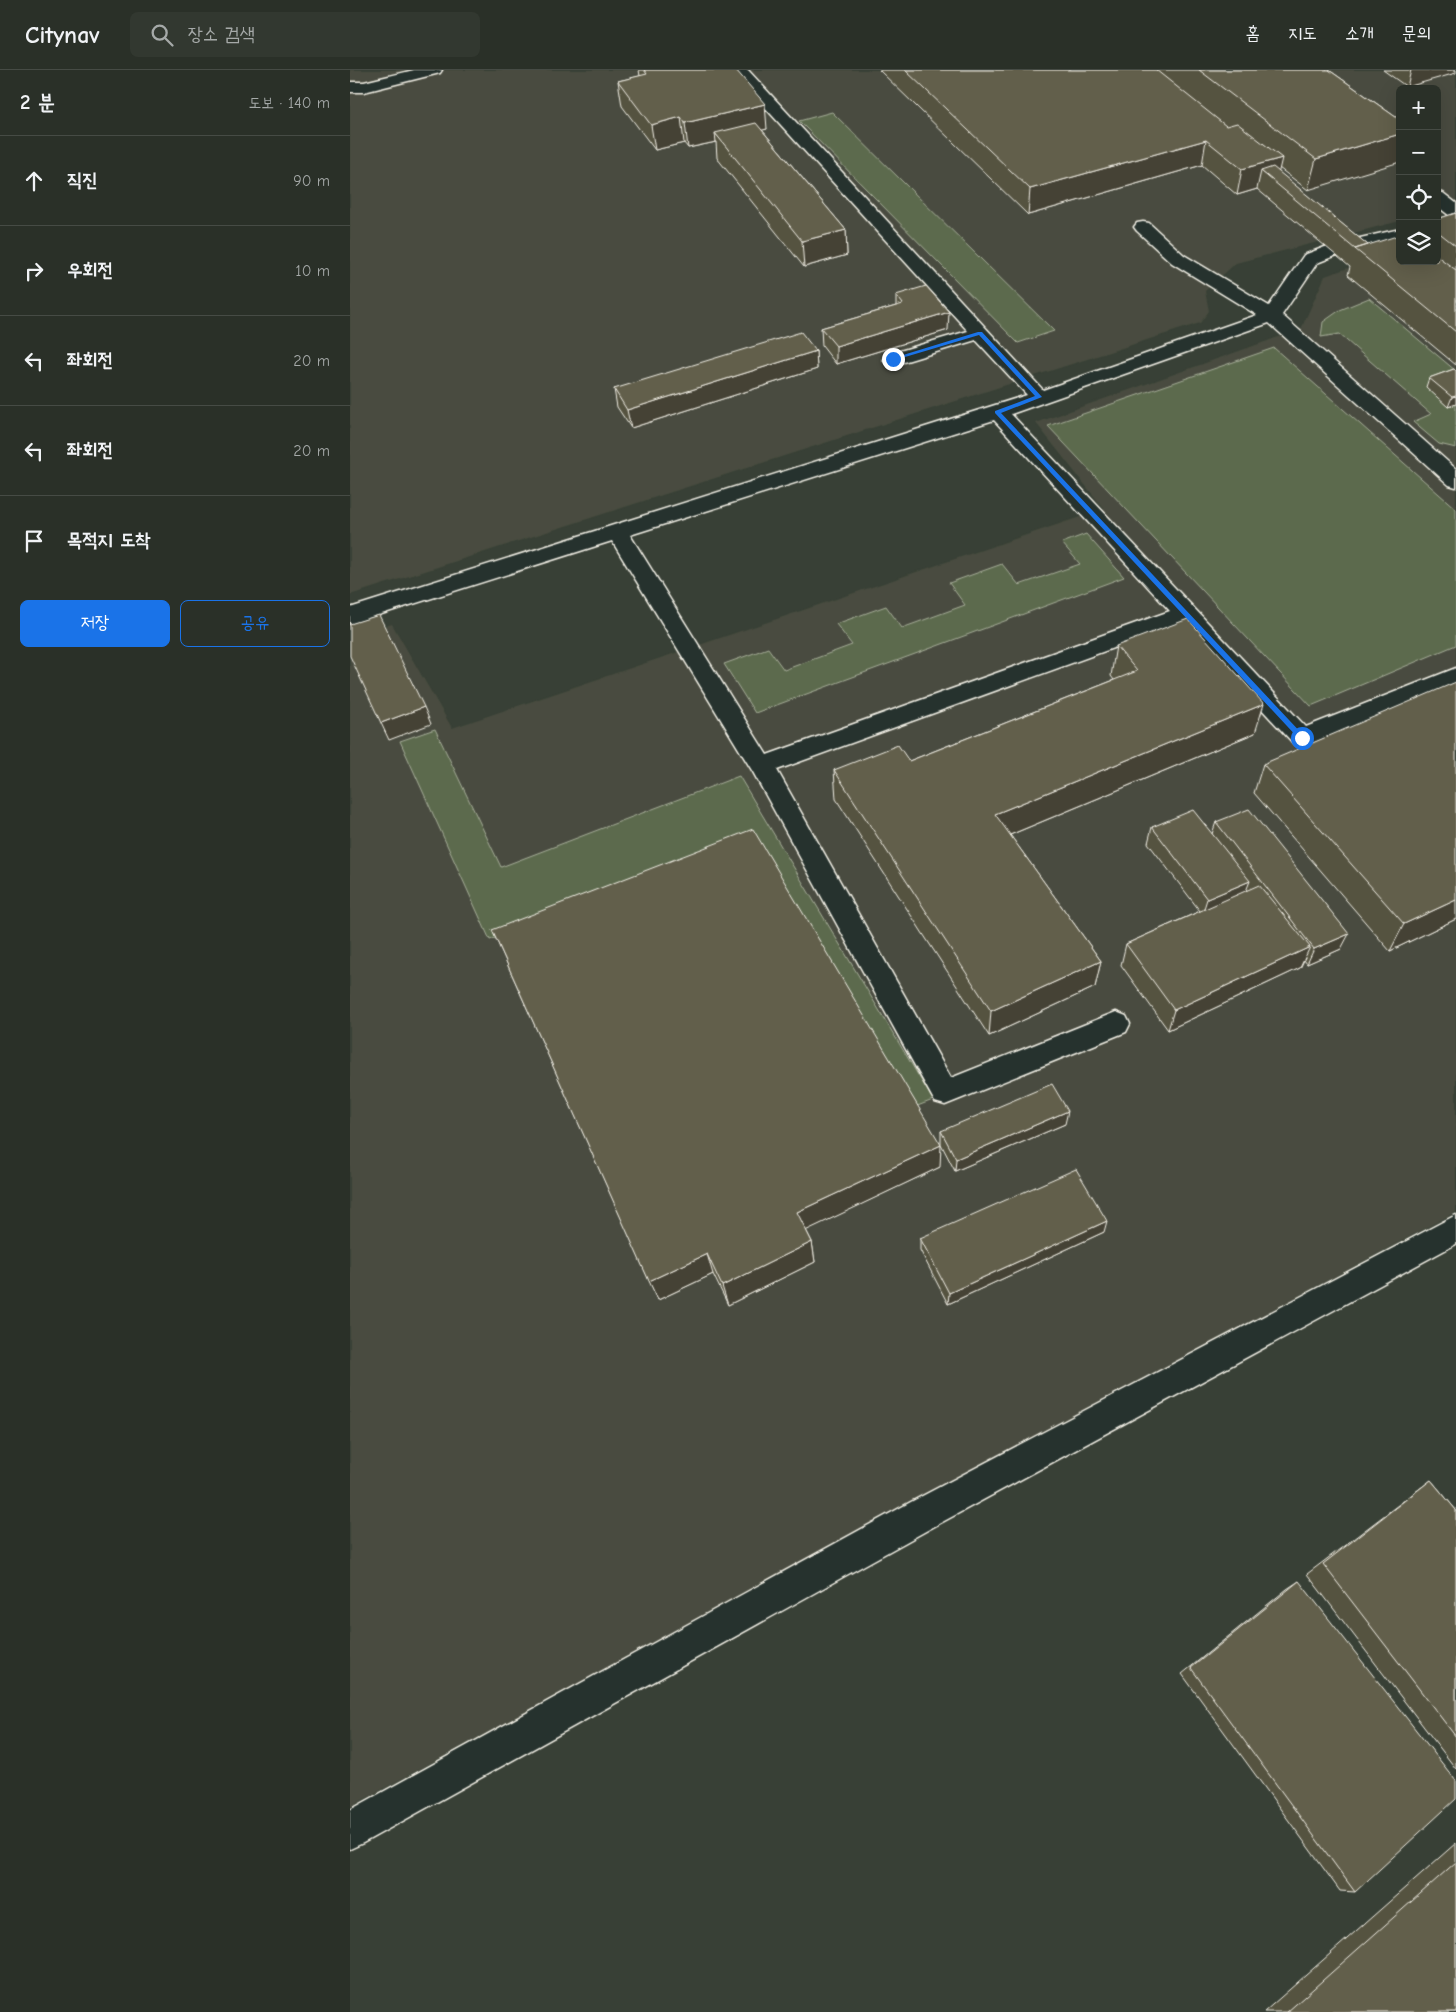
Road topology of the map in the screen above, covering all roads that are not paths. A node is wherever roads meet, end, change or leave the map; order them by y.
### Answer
1 (434, 70) edge
2 (738, 70) edge
3 (350, 87) edge
4 (1441, 202) edge
5 (1453, 218) edge
6 (1143, 227) dead end
7 (1396, 235) edge
8 (1272, 316) junction
9 (980, 333) junction
10 (893, 359) dead end
11 (1039, 397) junction
12 (998, 412) junction
13 (1456, 480) edge
14 (617, 532) junction
15 (1185, 614) junction
16 (350, 616) edge
17 (1456, 676) edge
18 (762, 766) junction
19 (1116, 1024) dead end
20 (1456, 1229) edge
21 (350, 1830) edge

1 - 3 street
2 - 9 street
4 - 5 street
6 - 8 street
7 - 8 street
8 - 11 street
8 - 13 street
9 - 10 street
9 - 11 street
11 - 12 street
12 - 14 street
12 - 15 street
14 - 16 street
14 - 18 street
15 - 17 street
15 - 18 street
18 - 19 street
20 - 21 street

